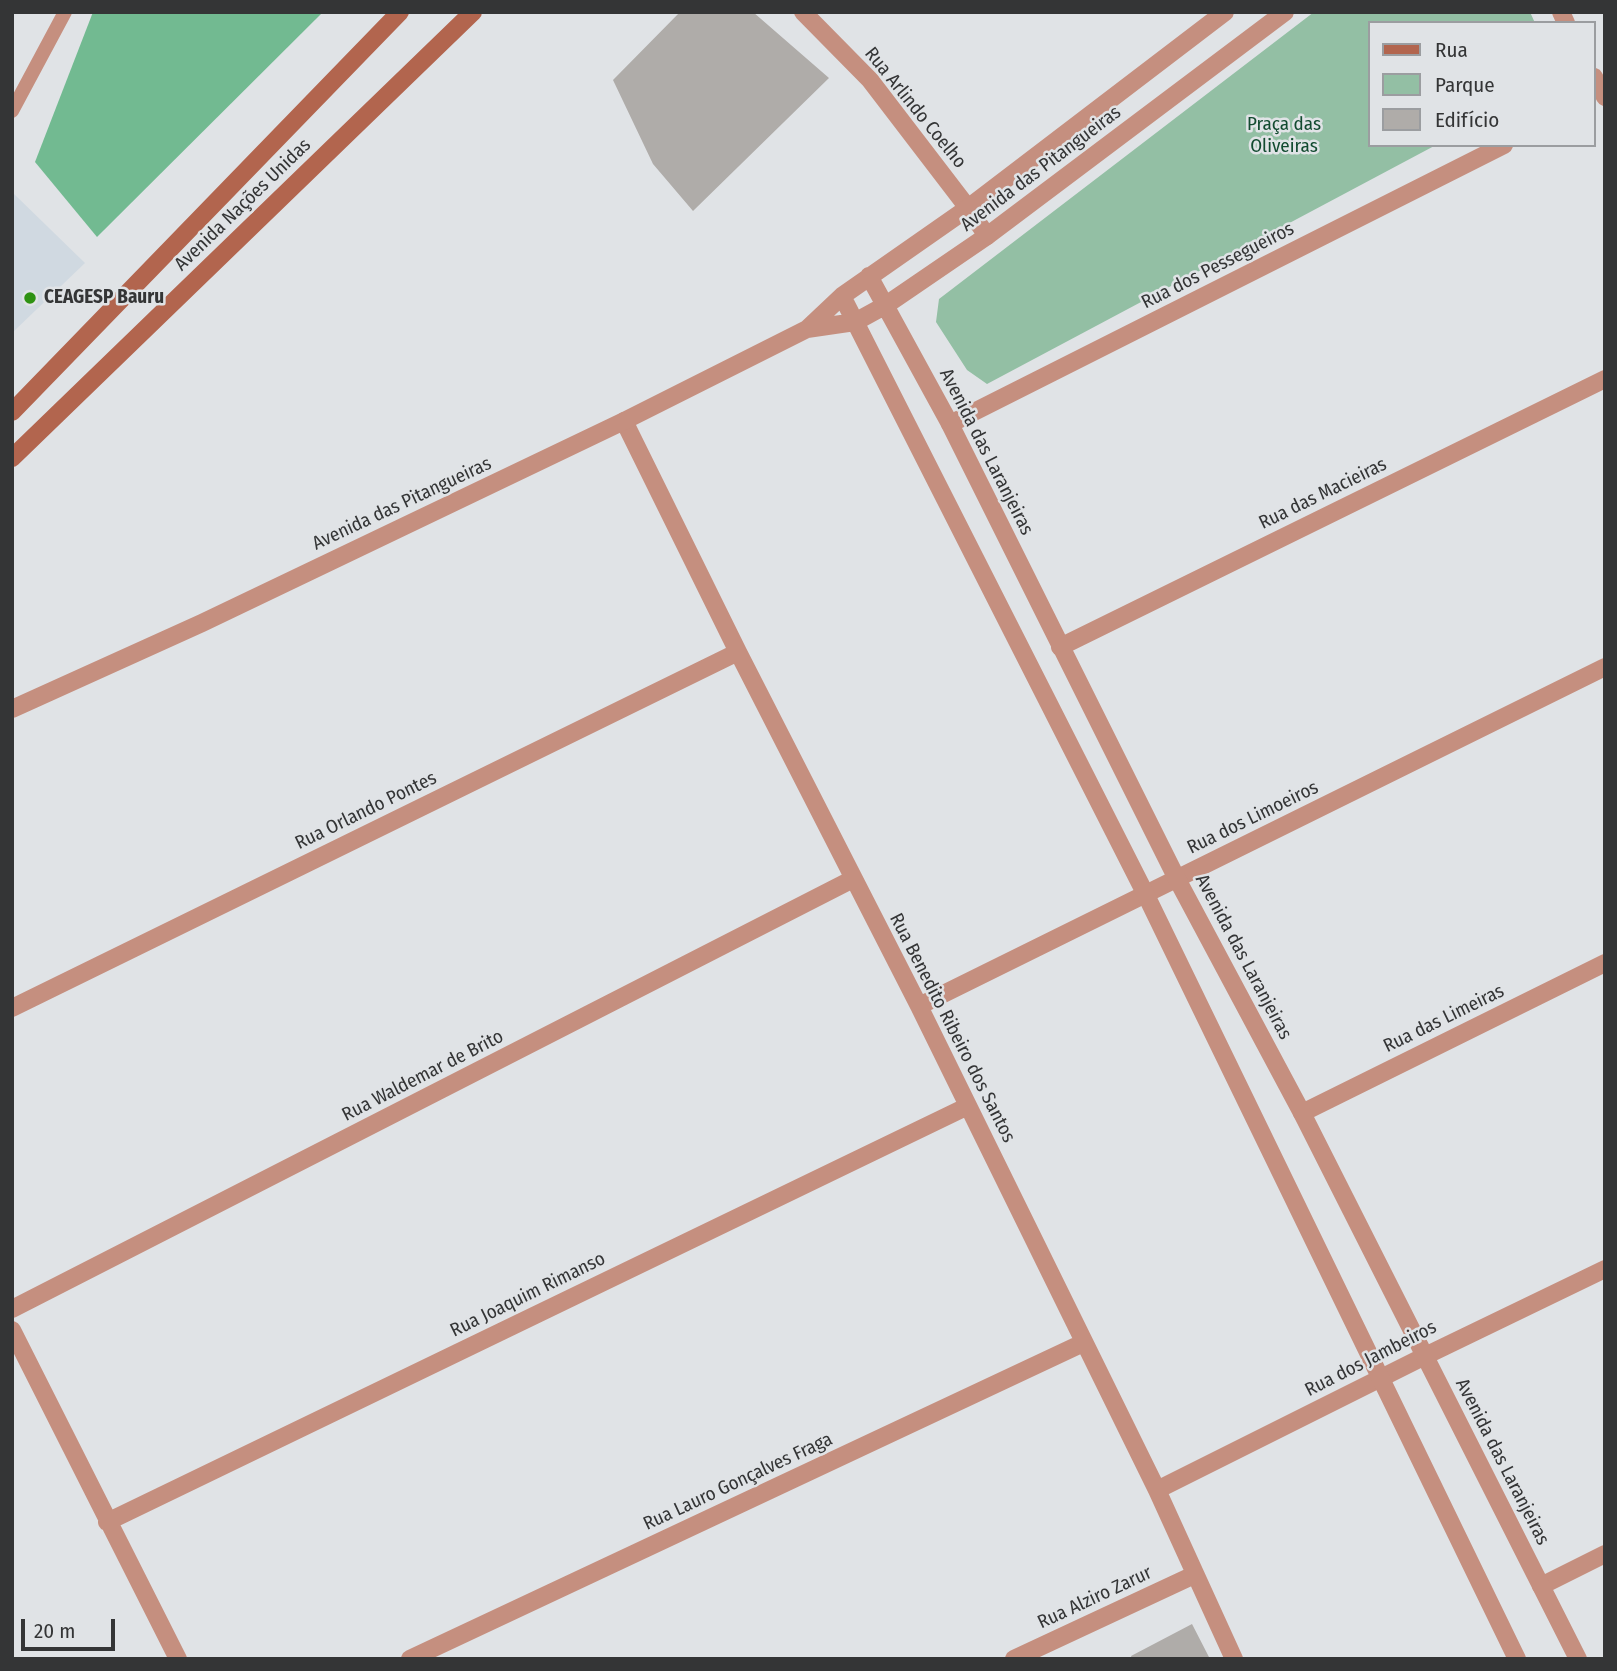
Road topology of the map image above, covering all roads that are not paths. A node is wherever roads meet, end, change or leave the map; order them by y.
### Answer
1 (65, 12) edge
2 (400, 12) edge
3 (473, 12) edge
4 (803, 12) edge
5 (1225, 12) edge
6 (1285, 12) edge
7 (12, 111) edge
8 (1500, 147) edge
9 (968, 208) junction
10 (987, 236) junction
11 (869, 276) junction
12 (842, 296) junction
13 (886, 305) junction
14 (855, 322) junction
15 (807, 329) junction
16 (1605, 379) edge
17 (12, 412) edge
18 (624, 421) junction
19 (950, 424) junction
20 (12, 458) edge
21 (1060, 647) junction
22 (738, 652) junction
23 (1605, 667) edge
24 (12, 709) edge
25 (1177, 878) junction
26 (853, 879) junction
27 (1145, 893) junction
28 (1605, 963) edge
29 (919, 1006) junction
30 (12, 1007) edge
31 (968, 1106) junction
32 (1302, 1113) junction
33 (1605, 1269) edge
34 (12, 1310) edge
35 (12, 1330) edge
36 (1083, 1343) junction
37 (1425, 1356) junction
38 (1380, 1378) junction
39 (1157, 1490) junction
40 (107, 1522) junction
41 (1605, 1554) edge
42 (1194, 1574) junction
43 (1541, 1586) junction
44 (178, 1659) edge
45 (410, 1659) edge
46 (1014, 1659) edge
47 (1234, 1659) edge
48 (1517, 1659) edge
49 (1578, 1659) edge

1 - 7 lane
2 - 17 main road, Avenida Nações Unidas
3 - 20 main road, Avenida Nações Unidas
4 - 9 street, Rua Arlindo Coelho
5 - 9 street, Avenida das Pitangueiras
6 - 10 street, Avenida das Pitangueiras
8 - 19 street, Rua dos Pessegueiros
9 - 10 street, Rua Arlindo Coelho
9 - 11 street, Avenida das Pitangueiras
10 - 13 street, Avenida das Pitangueiras
11 - 12 street, Avenida das Pitangueiras
11 - 13 street, Avenida das Laranjeiras
12 - 14 street
12 - 15 street, Avenida das Pitangueiras
13 - 14 street, Avenida das Pitangueiras
13 - 19 street, Avenida das Laranjeiras
14 - 15 street, Avenida das Pitangueiras
14 - 27 street
15 - 18 street, Avenida das Pitangueiras
16 - 21 street, Rua das Macieiras
18 - 22 street, Rua Benedito Ribeiro dos Santos
18 - 24 street, Avenida das Pitangueiras
19 - 21 street, Avenida das Laranjeiras
21 - 25 street, Avenida das Laranjeiras
22 - 26 street, Rua Benedito Ribeiro dos Santos
22 - 30 street, Rua Orlando Pontes
23 - 25 street, Rua dos Limoeiros
25 - 27 street, Rua dos Limoeiros
25 - 32 street, Avenida das Laranjeiras
26 - 29 street, Rua Benedito Ribeiro dos Santos
26 - 34 street, Rua Waldemar de Brito
27 - 29 street, Rua dos Limoeiros
27 - 38 street
28 - 32 street, Rua das Limeiras
29 - 31 street, Rua Benedito Ribeiro dos Santos
31 - 36 street, Rua Benedito Ribeiro dos Santos
31 - 40 street, Rua Joaquim Rimanso
32 - 37 street, Avenida das Laranjeiras
33 - 37 street, Rua dos Jambeiros
35 - 40 street
36 - 39 street, Rua Benedito Ribeiro dos Santos
36 - 45 street, Rua Lauro Gonçalves Fraga
37 - 38 street, Rua dos Jambeiros
37 - 43 street, Avenida das Laranjeiras
38 - 39 street, Rua dos Jambeiros
38 - 48 street
39 - 42 street, Rua Benedito Ribeiro dos Santos
40 - 44 street
41 - 43 street
42 - 46 street, Rua Alziro Zarur
42 - 47 street, Rua Benedito Ribeiro dos Santos
43 - 49 street, Avenida das Laranjeiras

